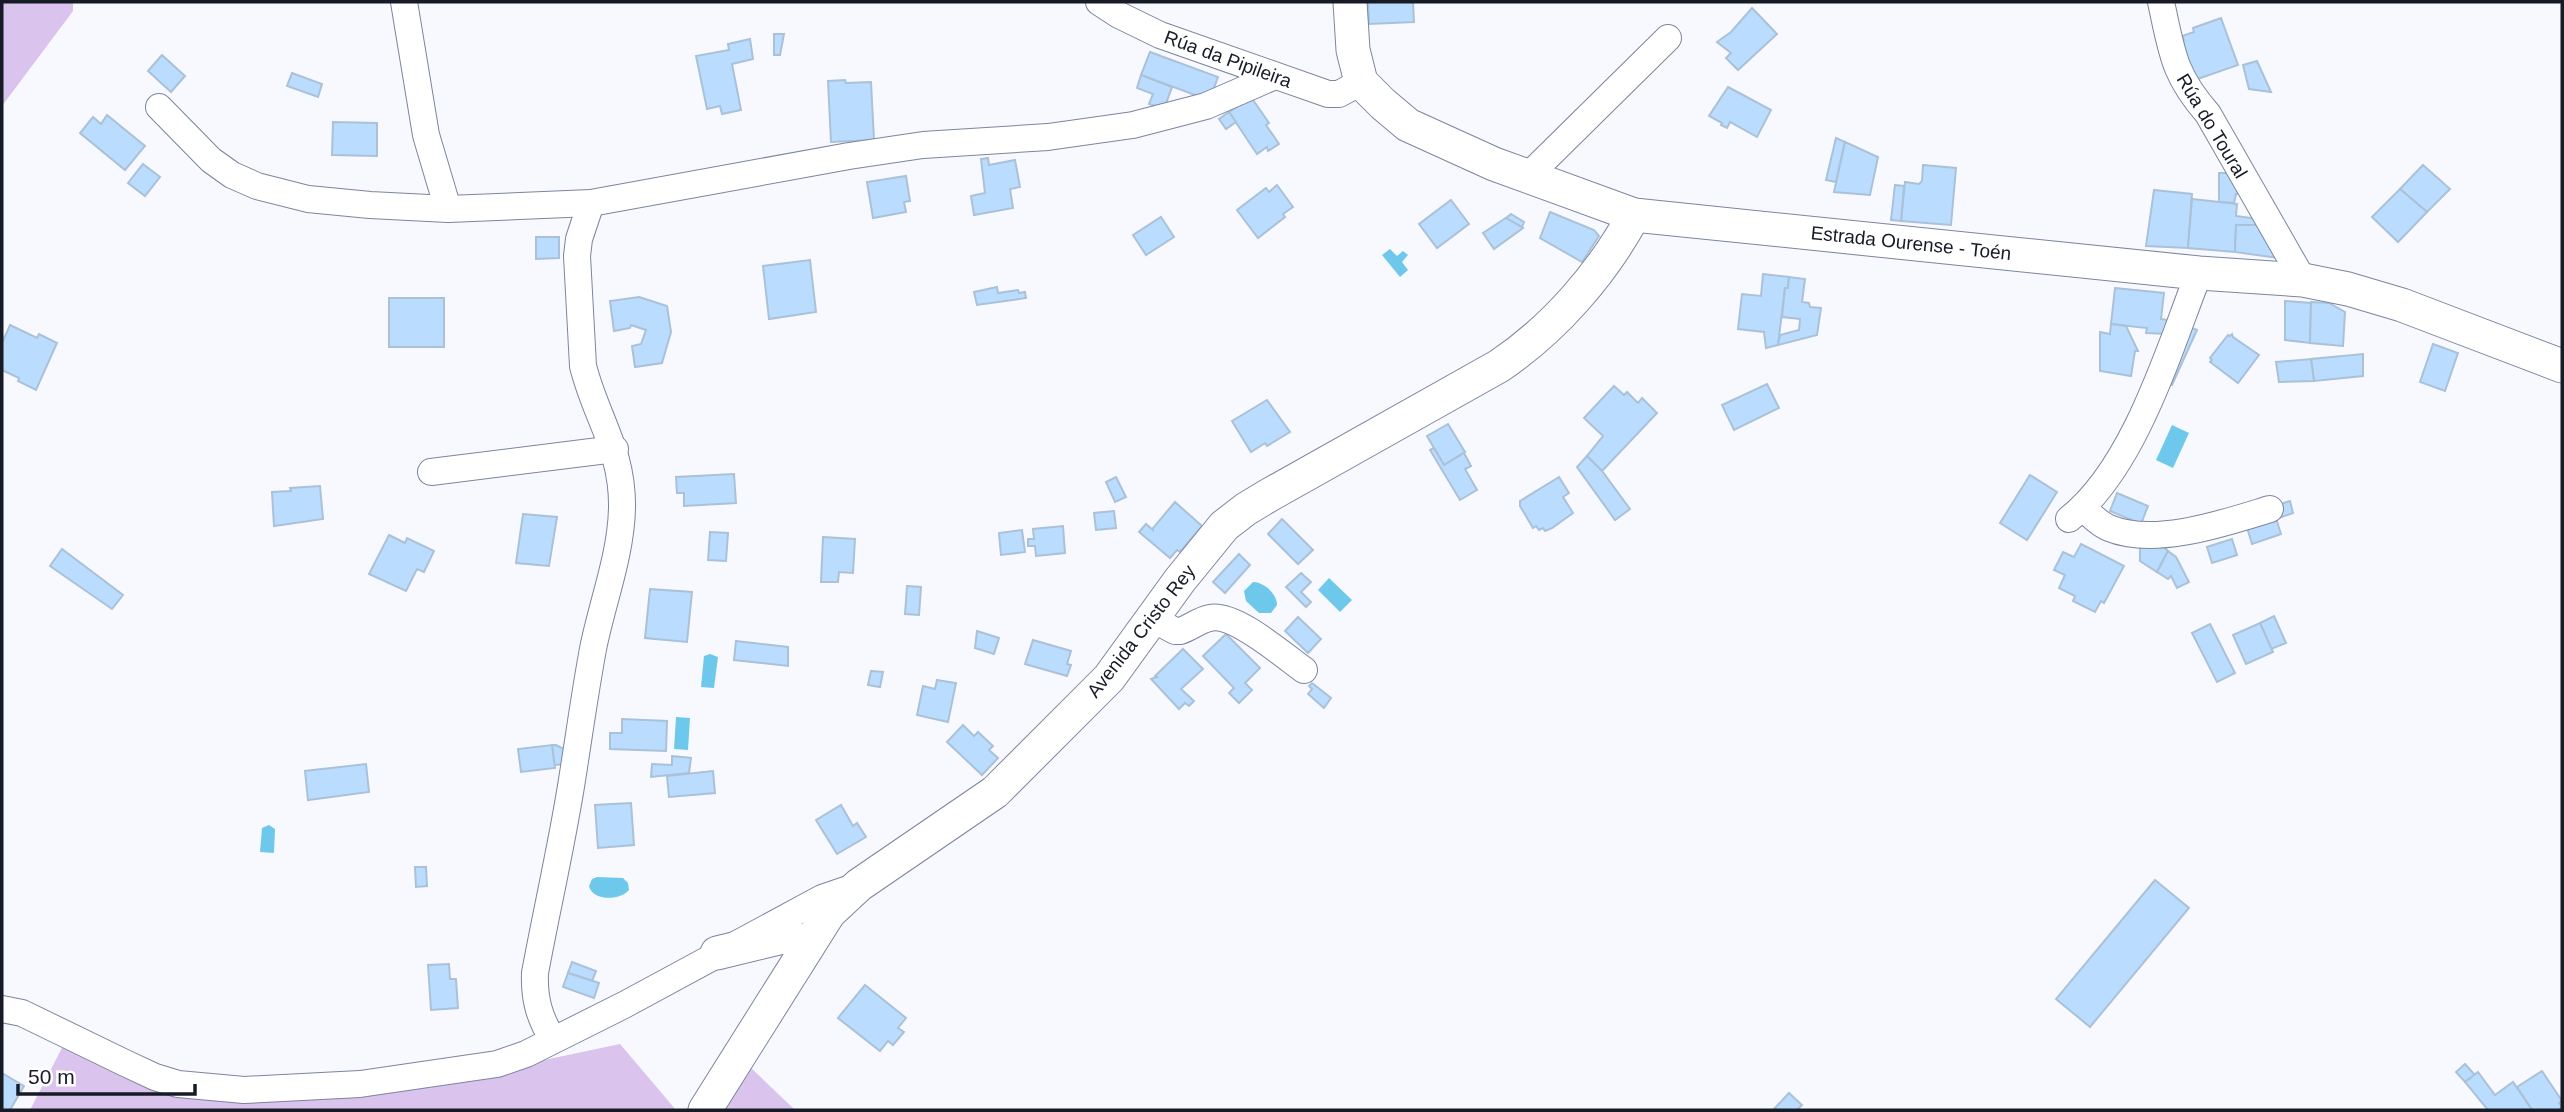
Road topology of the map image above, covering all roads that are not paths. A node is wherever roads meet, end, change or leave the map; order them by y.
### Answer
1 (404, 2) edge
2 (1099, 2) edge
3 (1350, 2) edge
4 (2161, 2) edge
5 (1668, 38) dead end
6 (1275, 76) junction
7 (1361, 82) junction
8 (159, 107) dead end
9 (1528, 176) junction
10 (591, 203) junction
11 (448, 209) junction
12 (1633, 215) junction
13 (2199, 273) junction
14 (2302, 281) junction
15 (2562, 366) edge
16 (614, 449) junction
17 (431, 472) dead end
18 (2270, 509) dead end
19 (1153, 619) junction
20 (1304, 670) dead end
21 (859, 885) junction
22 (806, 946) junction
23 (717, 953) junction
24 (2, 1009) edge
25 (553, 1040) junction
26 (705, 1110) edge

1 - 11 street
2 - 6 street, Rúa da Pipileira
3 - 7 street
4 - 14 street, Rúa do Toural
5 - 9 street
6 - 7 street, Rúa da Pipileira
6 - 10 street
7 - 9 street, Estrada Ourense - Toén
8 - 11 street
9 - 12 street, Estrada Ourense - Toén
10 - 11 street
10 - 16 street
12 - 13 street, Estrada Ourense - Toén
12 - 19 street, Avenida Cristo Rey
13 - 14 street, Estrada Ourense - Toén
13 - 18 street
14 - 15 street, Estrada Ourense - Toén
16 - 17 street
16 - 25 street
19 - 20 street
19 - 21 street, Avenida Cristo Rey
21 - 22 street, Avenida Cristo Rey
21 - 23 street
22 - 23 street
22 - 26 street, Avenida Cristo Rey
23 - 25 street
24 - 25 street

